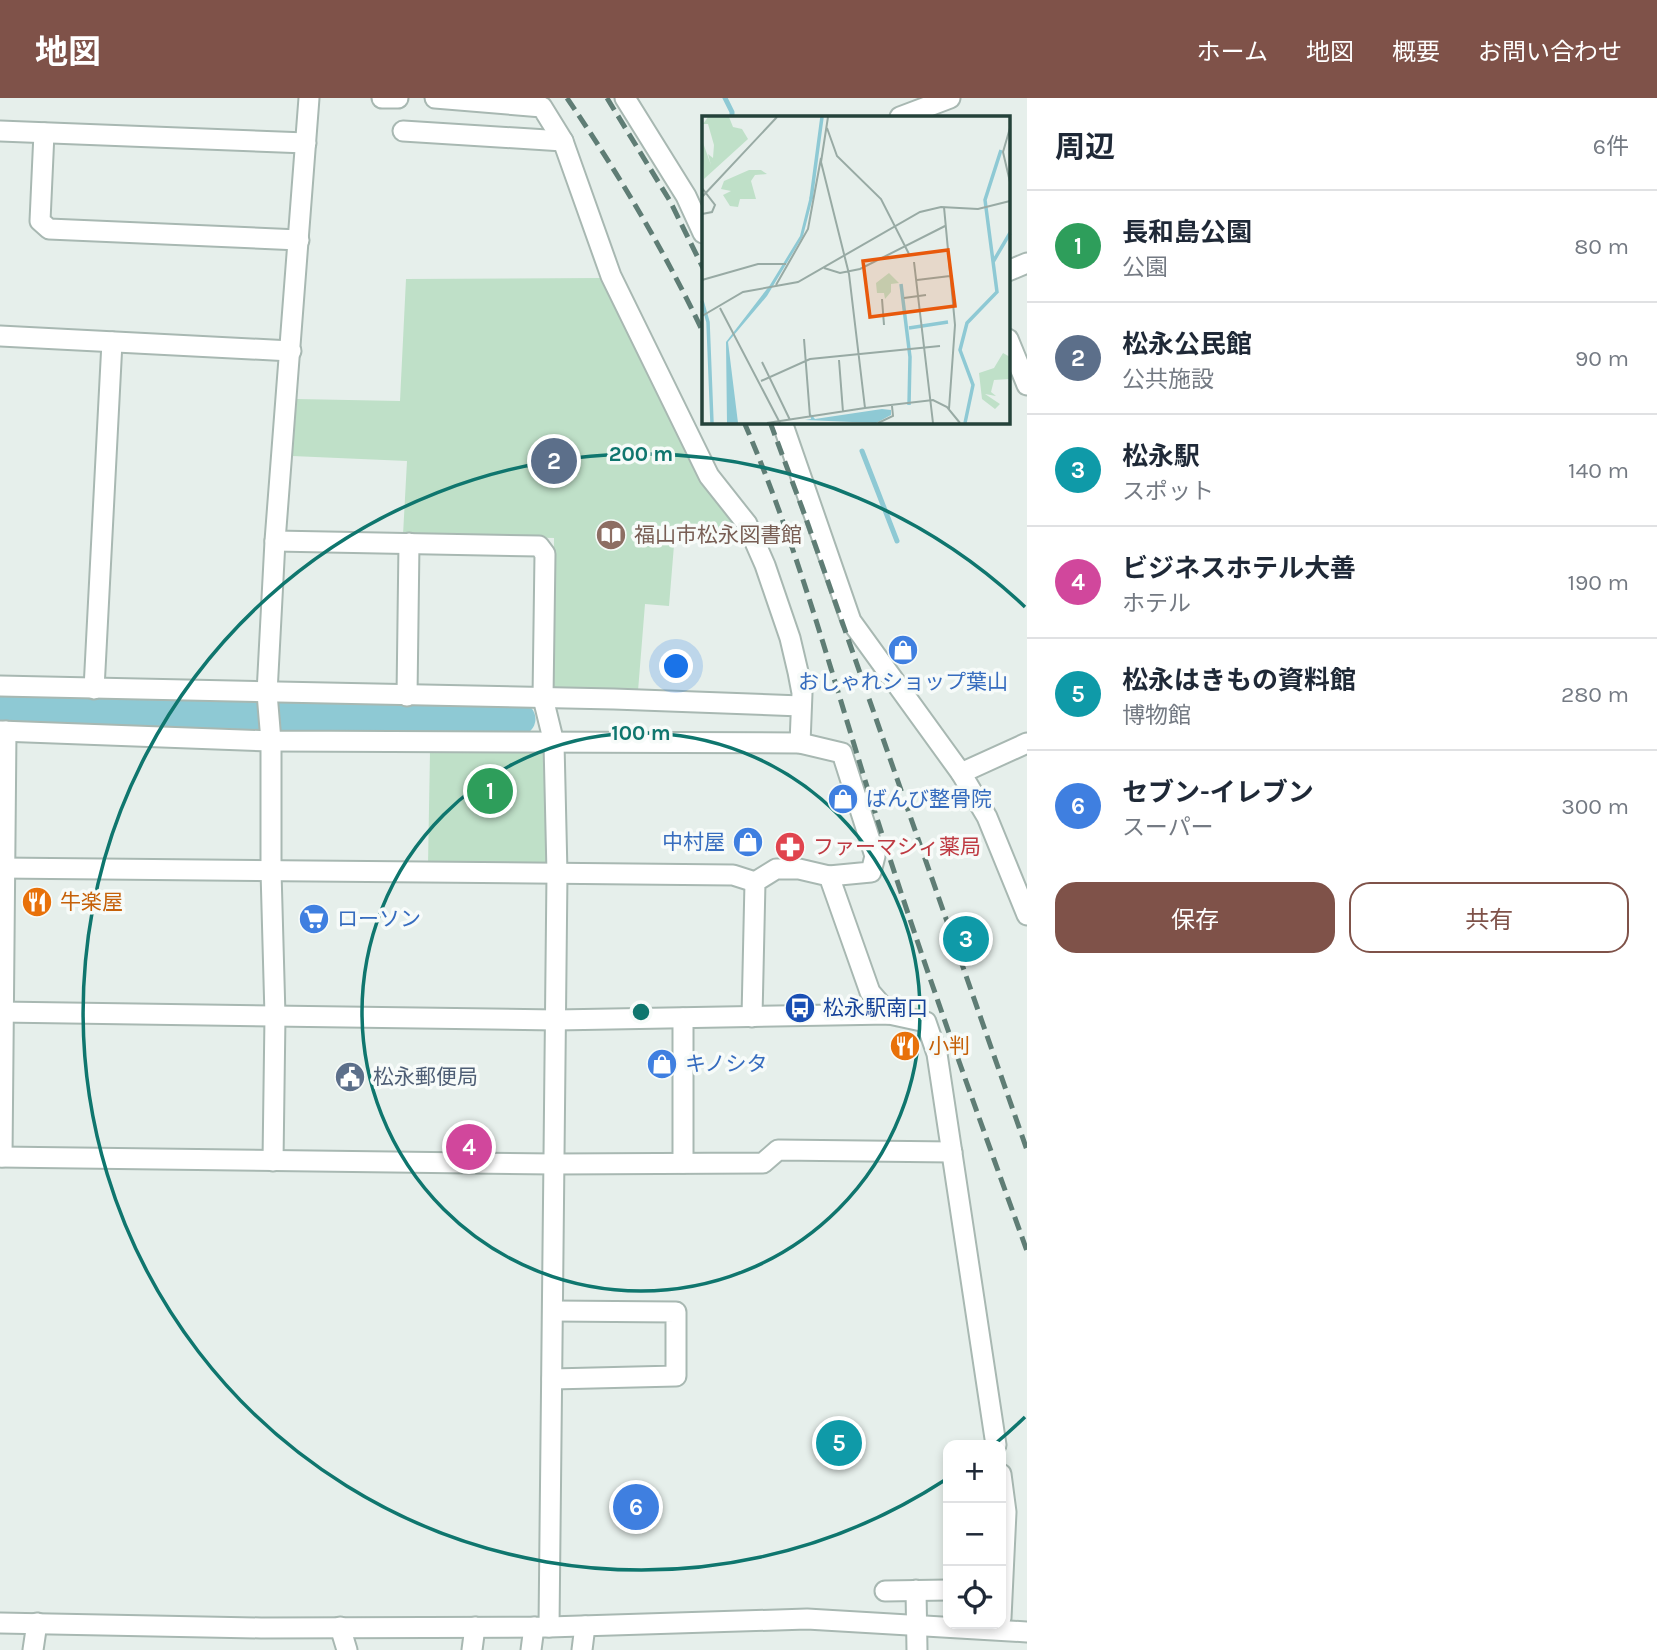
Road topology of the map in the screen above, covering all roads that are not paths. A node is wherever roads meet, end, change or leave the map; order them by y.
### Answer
1 (309, 98) edge
2 (382, 98) edge
3 (398, 98) edge
4 (435, 98) edge
5 (625, 98) edge
6 (950, 98) edge
7 (908, 111) edge
8 (0, 131) edge
9 (403, 131) dead end
10 (44, 133) junction
11 (563, 141) junction
12 (306, 143) junction
13 (695, 193) edge
14 (702, 228) edge
15 (299, 240) junction
16 (1027, 263) edge
17 (1010, 270) edge
18 (0, 336) edge
19 (111, 342) junction
20 (1010, 344) edge
21 (291, 351) junction
22 (1027, 385) edge
23 (783, 424) edge
24 (275, 541) junction
25 (409, 543) junction
26 (0, 686) edge
27 (94, 689) junction
28 (267, 693) junction
29 (407, 696) junction
30 (542, 698) junction
31 (801, 706) junction
32 (3, 731) edge
33 (271, 741) junction
34 (554, 743) junction
35 (800, 743) junction
36 (1027, 743) edge
37 (961, 773) junction
38 (2, 868) edge
39 (271, 871) junction
40 (557, 873) junction
41 (829, 876) junction
42 (755, 882) junction
43 (1027, 915) edge
44 (1, 1012) edge
45 (889, 1014) junction
46 (275, 1016) junction
47 (752, 1017) junction
48 (683, 1018) junction
49 (556, 1020) junction
50 (952, 1152) junction
51 (1, 1157) edge
52 (273, 1161) junction
53 (554, 1164) junction
54 (683, 1164) junction
55 (553, 1311) junction
56 (552, 1379) junction
57 (995, 1440) edge
58 (1005, 1503) edge
59 (1003, 1566) edge
60 (915, 1590) junction
61 (943, 1590) edge
62 (885, 1591) dead end
63 (0, 1623) edge
64 (37, 1623) junction
65 (918, 1625) junction
66 (943, 1625) edge
67 (585, 1626) junction
68 (1006, 1626) edge
69 (340, 1627) junction
70 (475, 1627) junction
71 (542, 1627) junction
72 (1027, 1632) edge
73 (33, 1650) edge
74 (347, 1650) edge
75 (471, 1650) edge
76 (531, 1650) edge
77 (582, 1650) edge
78 (917, 1650) edge

1 - 12 street
2 - 3 street
4 - 11 street
5 - 13 street
6 - 7 street
8 - 10 street
9 - 11 street
10 - 12 street
10 - 15 street
11 - 31 street
12 - 15 street
13 - 14 street
15 - 21 street
16 - 17 street
18 - 19 street
19 - 21 street
19 - 27 street
20 - 22 street
21 - 24 street
23 - 37 street
24 - 25 street
24 - 28 street
25 - 29 street
25 - 30 street
26 - 27 street
27 - 28 street
28 - 29 street
28 - 33 street
29 - 30 street
30 - 31 street
30 - 34 street
31 - 35 street
32 - 33 street
32 - 38 street
33 - 34 street
33 - 39 street
34 - 35 street
34 - 40 street
35 - 41 street
36 - 37 street
37 - 43 street
38 - 39 street
38 - 44 street
39 - 40 street
39 - 46 street
40 - 42 street
40 - 49 street
41 - 42 street
41 - 45 street
42 - 47 street
44 - 46 street
44 - 51 street
45 - 47 street
45 - 50 street
46 - 49 street
46 - 52 street
47 - 48 street
48 - 49 street
48 - 54 street
49 - 53 street
50 - 54 street
50 - 57 street
51 - 52 street
52 - 53 street
53 - 54 street
53 - 55 street
55 - 56 street
55 - 56 street
56 - 71 street
58 - 59 street
60 - 61 street
60 - 62 street
60 - 65 street
63 - 64 street
64 - 69 street
64 - 73 street
65 - 66 street
65 - 67 street
65 - 78 street
67 - 71 street
67 - 77 street
68 - 72 street
69 - 70 street
69 - 74 street
70 - 71 street
70 - 75 street
71 - 76 street

